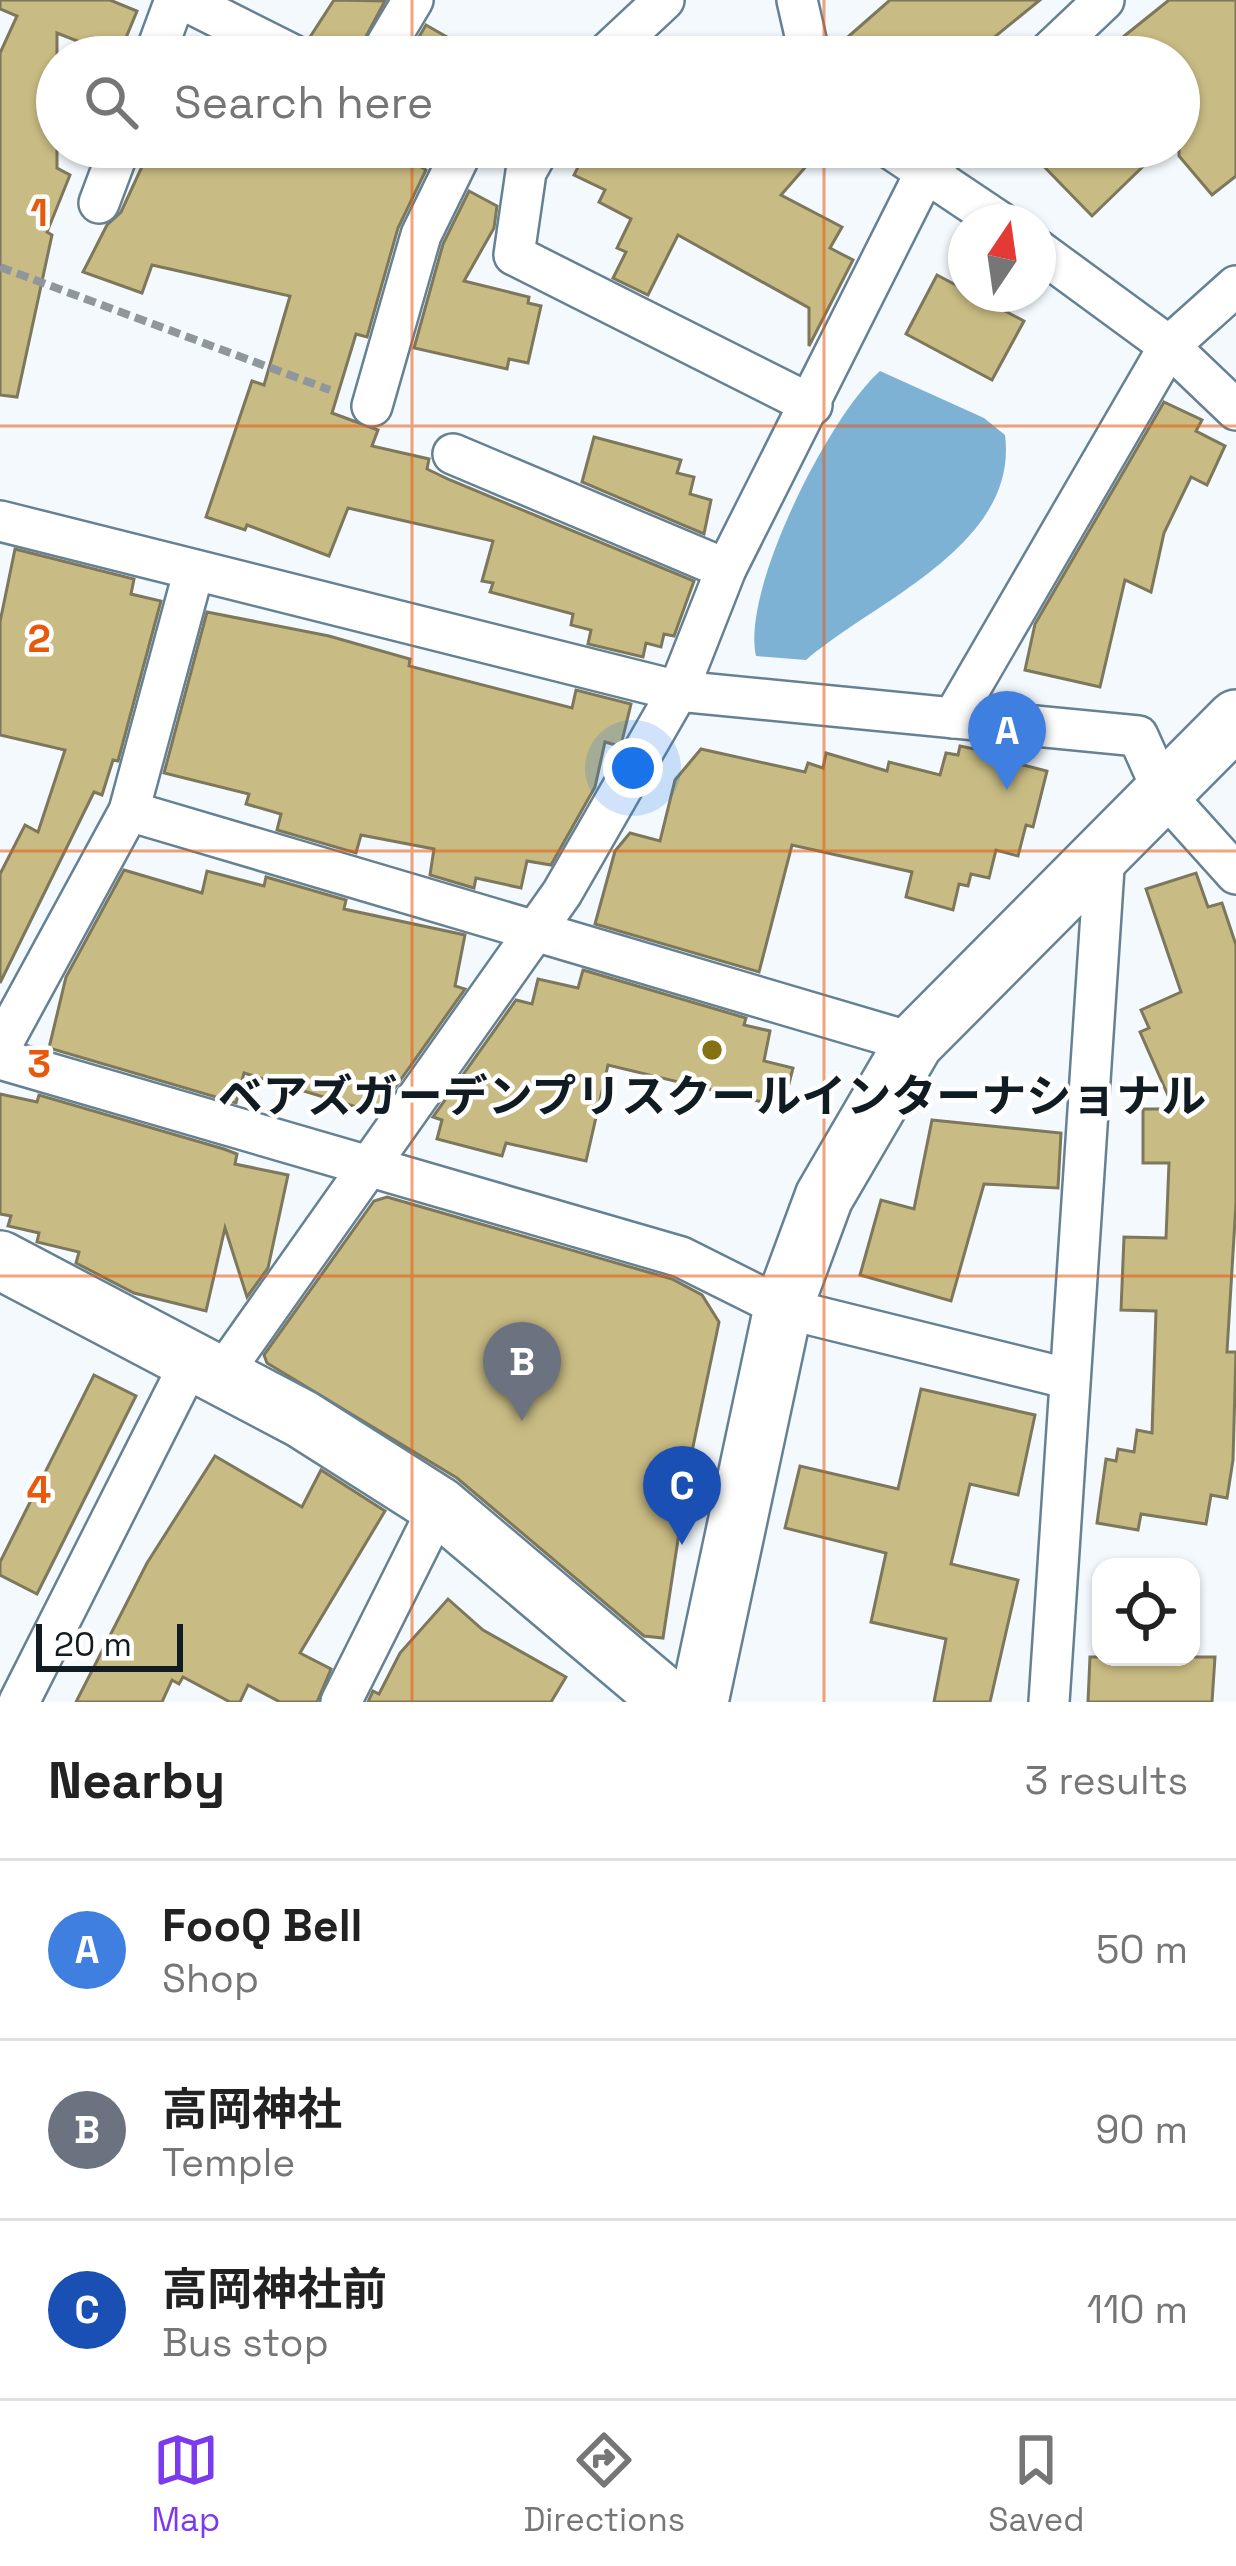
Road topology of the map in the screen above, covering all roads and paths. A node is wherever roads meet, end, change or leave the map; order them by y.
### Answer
1 (180, 0) edge
2 (413, 0) edge
3 (664, 0) edge
4 (797, 0) edge
5 (1104, 0) edge
6 (164, 36) edge
7 (254, 36) edge
8 (392, 36) edge
9 (625, 36) edge
10 (805, 36) edge
11 (1066, 36) edge
12 (112, 168) edge
13 (454, 168) edge
14 (531, 168) edge
15 (934, 168) edge
16 (949, 168) edge
17 (99, 203) dead end
18 (983, 204) edge
19 (1056, 263) edge
20 (0, 267) edge
21 (1236, 286) edge
22 (1168, 346) junction
23 (812, 405) junction
24 (372, 406) joint
25 (1236, 410) edge
26 (454, 454) dead end
27 (0, 521) edge
28 (726, 569) junction
29 (194, 570) junction
30 (678, 692) junction
31 (953, 718) junction
32 (1236, 719) edge
33 (1164, 794) junction
34 (129, 812) junction
35 (1105, 853) junction
36 (1236, 874) edge
37 (533, 935) junction
38 (914, 1043) junction
39 (0, 1048) edge
40 (0, 1059) edge
41 (368, 1168) junction
42 (0, 1260) edge
43 (783, 1308) junction
44 (204, 1371) junction
45 (1070, 1379) junction
46 (440, 1506) junction
47 (20, 1702) edge
48 (341, 1702) edge
49 (671, 1702) edge
50 (699, 1702) edge
51 (1048, 1702) edge

1 - 6 street
1 - 7 street
2 - 8 street
3 - 9 street
4 - 10 street
5 - 11 street
12 - 17 street
13 - 24 street
14 - 23 street
15 - 23 street
16 - 18 street
19 - 22 street
20 - 24 path
21 - 22 street
22 - 25 street
22 - 31 street
23 - 28 street
26 - 28 street
27 - 29 street
28 - 30 street
29 - 30 street
29 - 34 street
30 - 31 street
30 - 37 street
31 - 33 street
32 - 33 street
33 - 35 street
33 - 36 street
34 - 37 street
34 - 39 street
35 - 38 street
35 - 45 street
37 - 38 street
37 - 41 street
38 - 43 street
40 - 41 street
41 - 43 street
41 - 44 street
42 - 44 street
43 - 45 street
43 - 50 street
44 - 46 street
44 - 47 street
45 - 51 street
46 - 48 street
46 - 49 street

